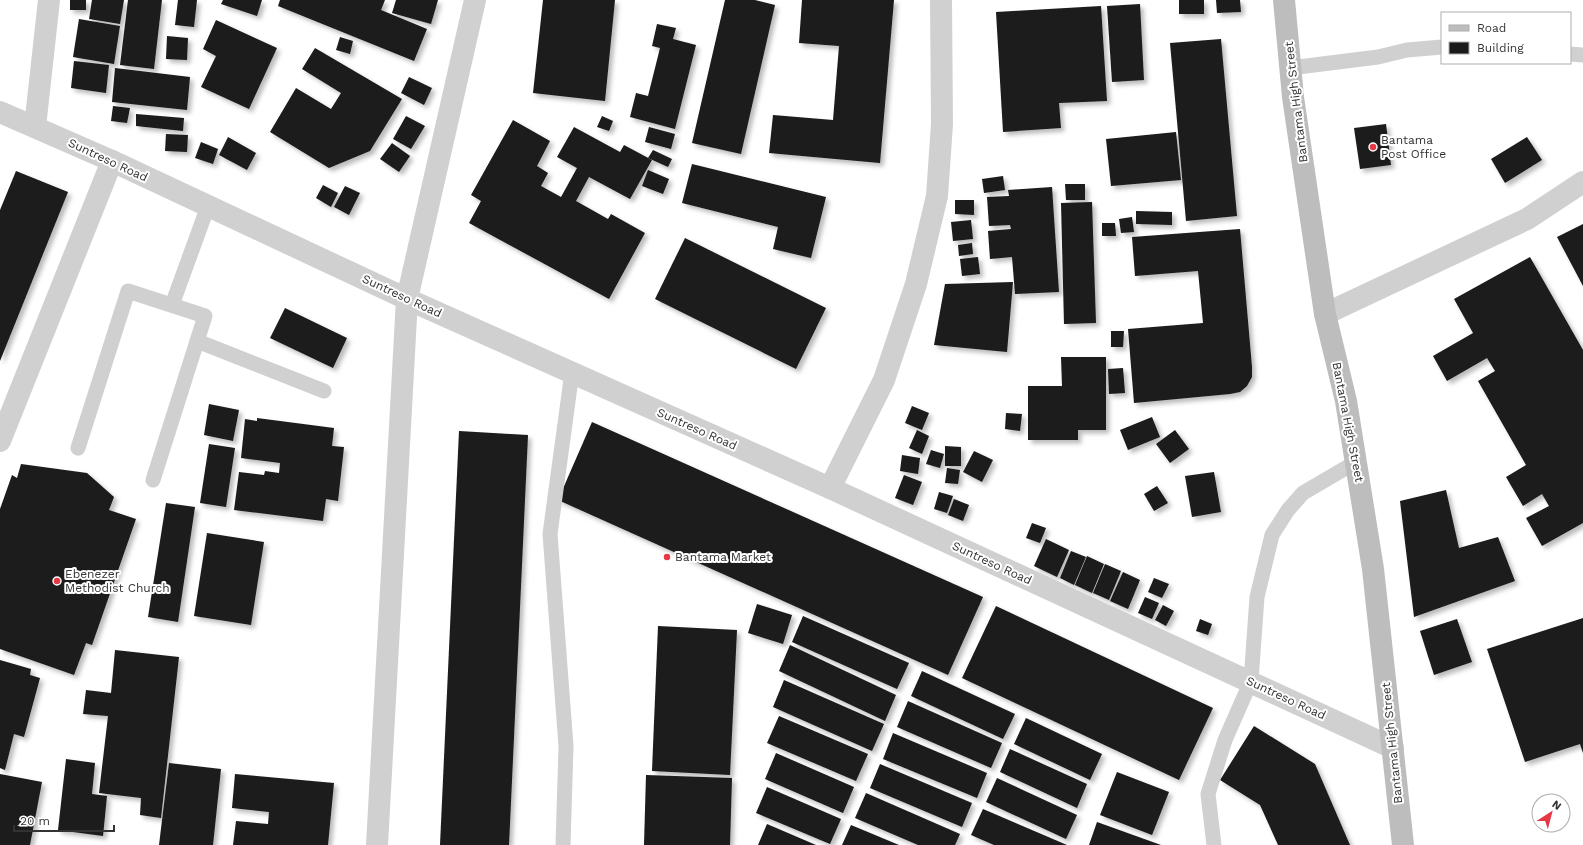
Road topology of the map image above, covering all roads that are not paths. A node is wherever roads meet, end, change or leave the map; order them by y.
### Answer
1 (49, 0) edge
2 (475, 0) edge
3 (941, 0) edge
4 (1284, 0) edge
5 (1441, 47) edge
6 (1571, 54) edge
7 (1583, 55) edge
8 (1290, 68) junction
9 (0, 112) edge
10 (36, 127) junction
11 (112, 161) junction
12 (1583, 182) edge
13 (208, 206) junction
14 (407, 299) junction
15 (172, 305) junction
16 (1325, 314) junction
17 (197, 341) junction
18 (572, 372) junction
19 (324, 391) dead end
20 (0, 441) edge
21 (78, 448) dead end
22 (1356, 462) junction
23 (153, 480) dead end
24 (830, 488) junction
25 (1251, 682) junction
26 (1393, 748) junction
27 (377, 845) edge
28 (564, 845) edge
29 (1214, 845) edge
30 (1403, 845) edge

1 - 10 street
2 - 14 street
3 - 24 street
4 - 8 main road, Bantama High Street
5 - 8 lane
6 - 7 lane
8 - 16 main road, Bantama High Street
9 - 10 street, Suntreso Road
10 - 11 street, Suntreso Road
11 - 13 street, Suntreso Road
11 - 20 street
12 - 16 street
13 - 14 street, Suntreso Road
13 - 15 lane
14 - 18 street, Suntreso Road
14 - 27 street
15 - 17 lane
15 - 21 lane
16 - 22 main road, Bantama High Street
17 - 19 lane
17 - 23 lane
18 - 24 street, Suntreso Road
18 - 28 lane
22 - 25 lane
22 - 26 main road, Bantama High Street
24 - 25 street, Suntreso Road
25 - 26 street, Suntreso Road
25 - 29 lane
26 - 30 main road, Bantama High Street

